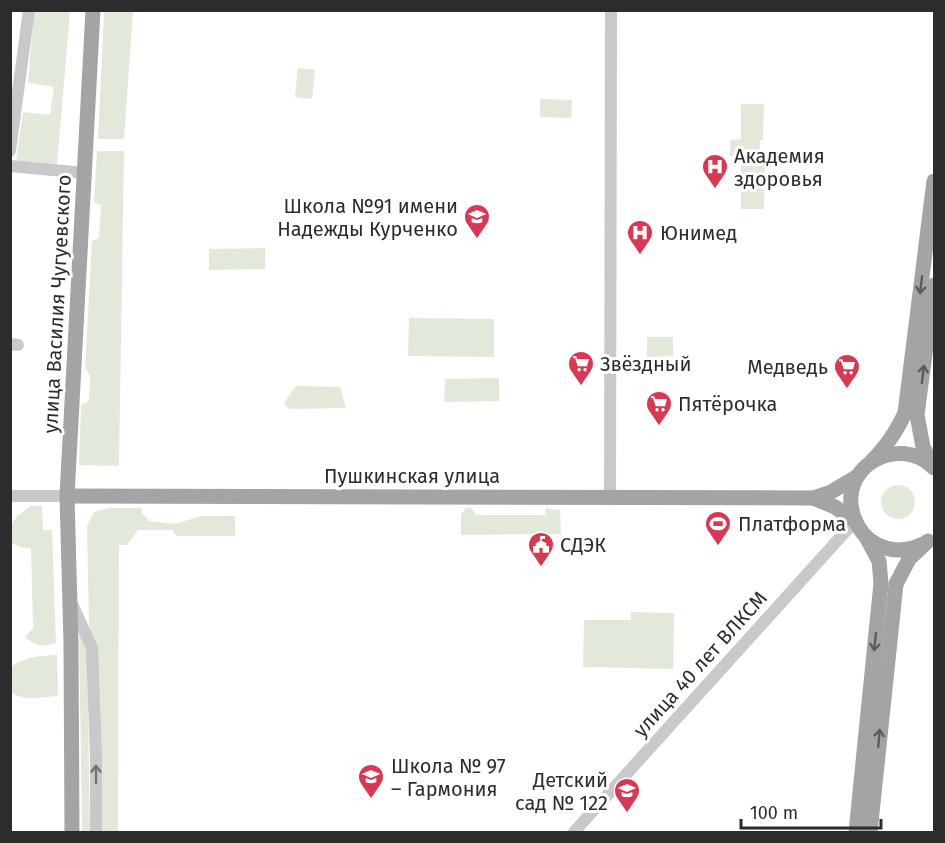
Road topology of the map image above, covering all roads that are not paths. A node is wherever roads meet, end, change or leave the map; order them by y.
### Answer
1 (29, 10) edge
2 (93, 10) edge
3 (610, 10) edge
4 (13, 111) edge
5 (10, 152) edge
6 (10, 166) edge
7 (85, 173) junction
8 (934, 181) edge
9 (934, 285) edge
10 (928, 315) edge
11 (922, 331) junction
12 (871, 462) junction
13 (934, 467) edge
14 (858, 476) junction
15 (10, 496) edge
16 (67, 496) junction
17 (610, 498) junction
18 (813, 498) junction
19 (855, 521) junction
20 (866, 537) junction
21 (931, 538) edge
22 (69, 600) junction
23 (72, 832) edge
24 (96, 832) edge
25 (574, 832) edge
26 (856, 832) edge
27 (870, 832) edge

1 - 4 street
2 - 7 main road, улица Василия Чугуевского
3 - 17 street
4 - 5 street
6 - 7 street
7 - 16 main road, улица Василия Чугуевского
8 -> 10 main road
9 - 10 main road
10 - 11 main road
11 - 12 main road
13 -> 11 main road
12 - 13 main road
12 - 14 main road
14 - 18 main road, Пушкинская улица
14 - 19 main road
15 - 16 street, Пушкинская улица
16 - 17 main road, Пушкинская улица
16 - 22 main road, улица Василия Чугуевского
17 - 18 main road, Пушкинская улица
18 - 19 main road, Пушкинская улица
19 - 20 main road
19 - 25 street, улица 40 лет ВЛКСМ
20 - 21 main road
20 -> 26 main road
27 -> 21 main road
22 - 23 main road, улица Василия Чугуевского
24 -> 22 street, улица Василия Чугуевского

